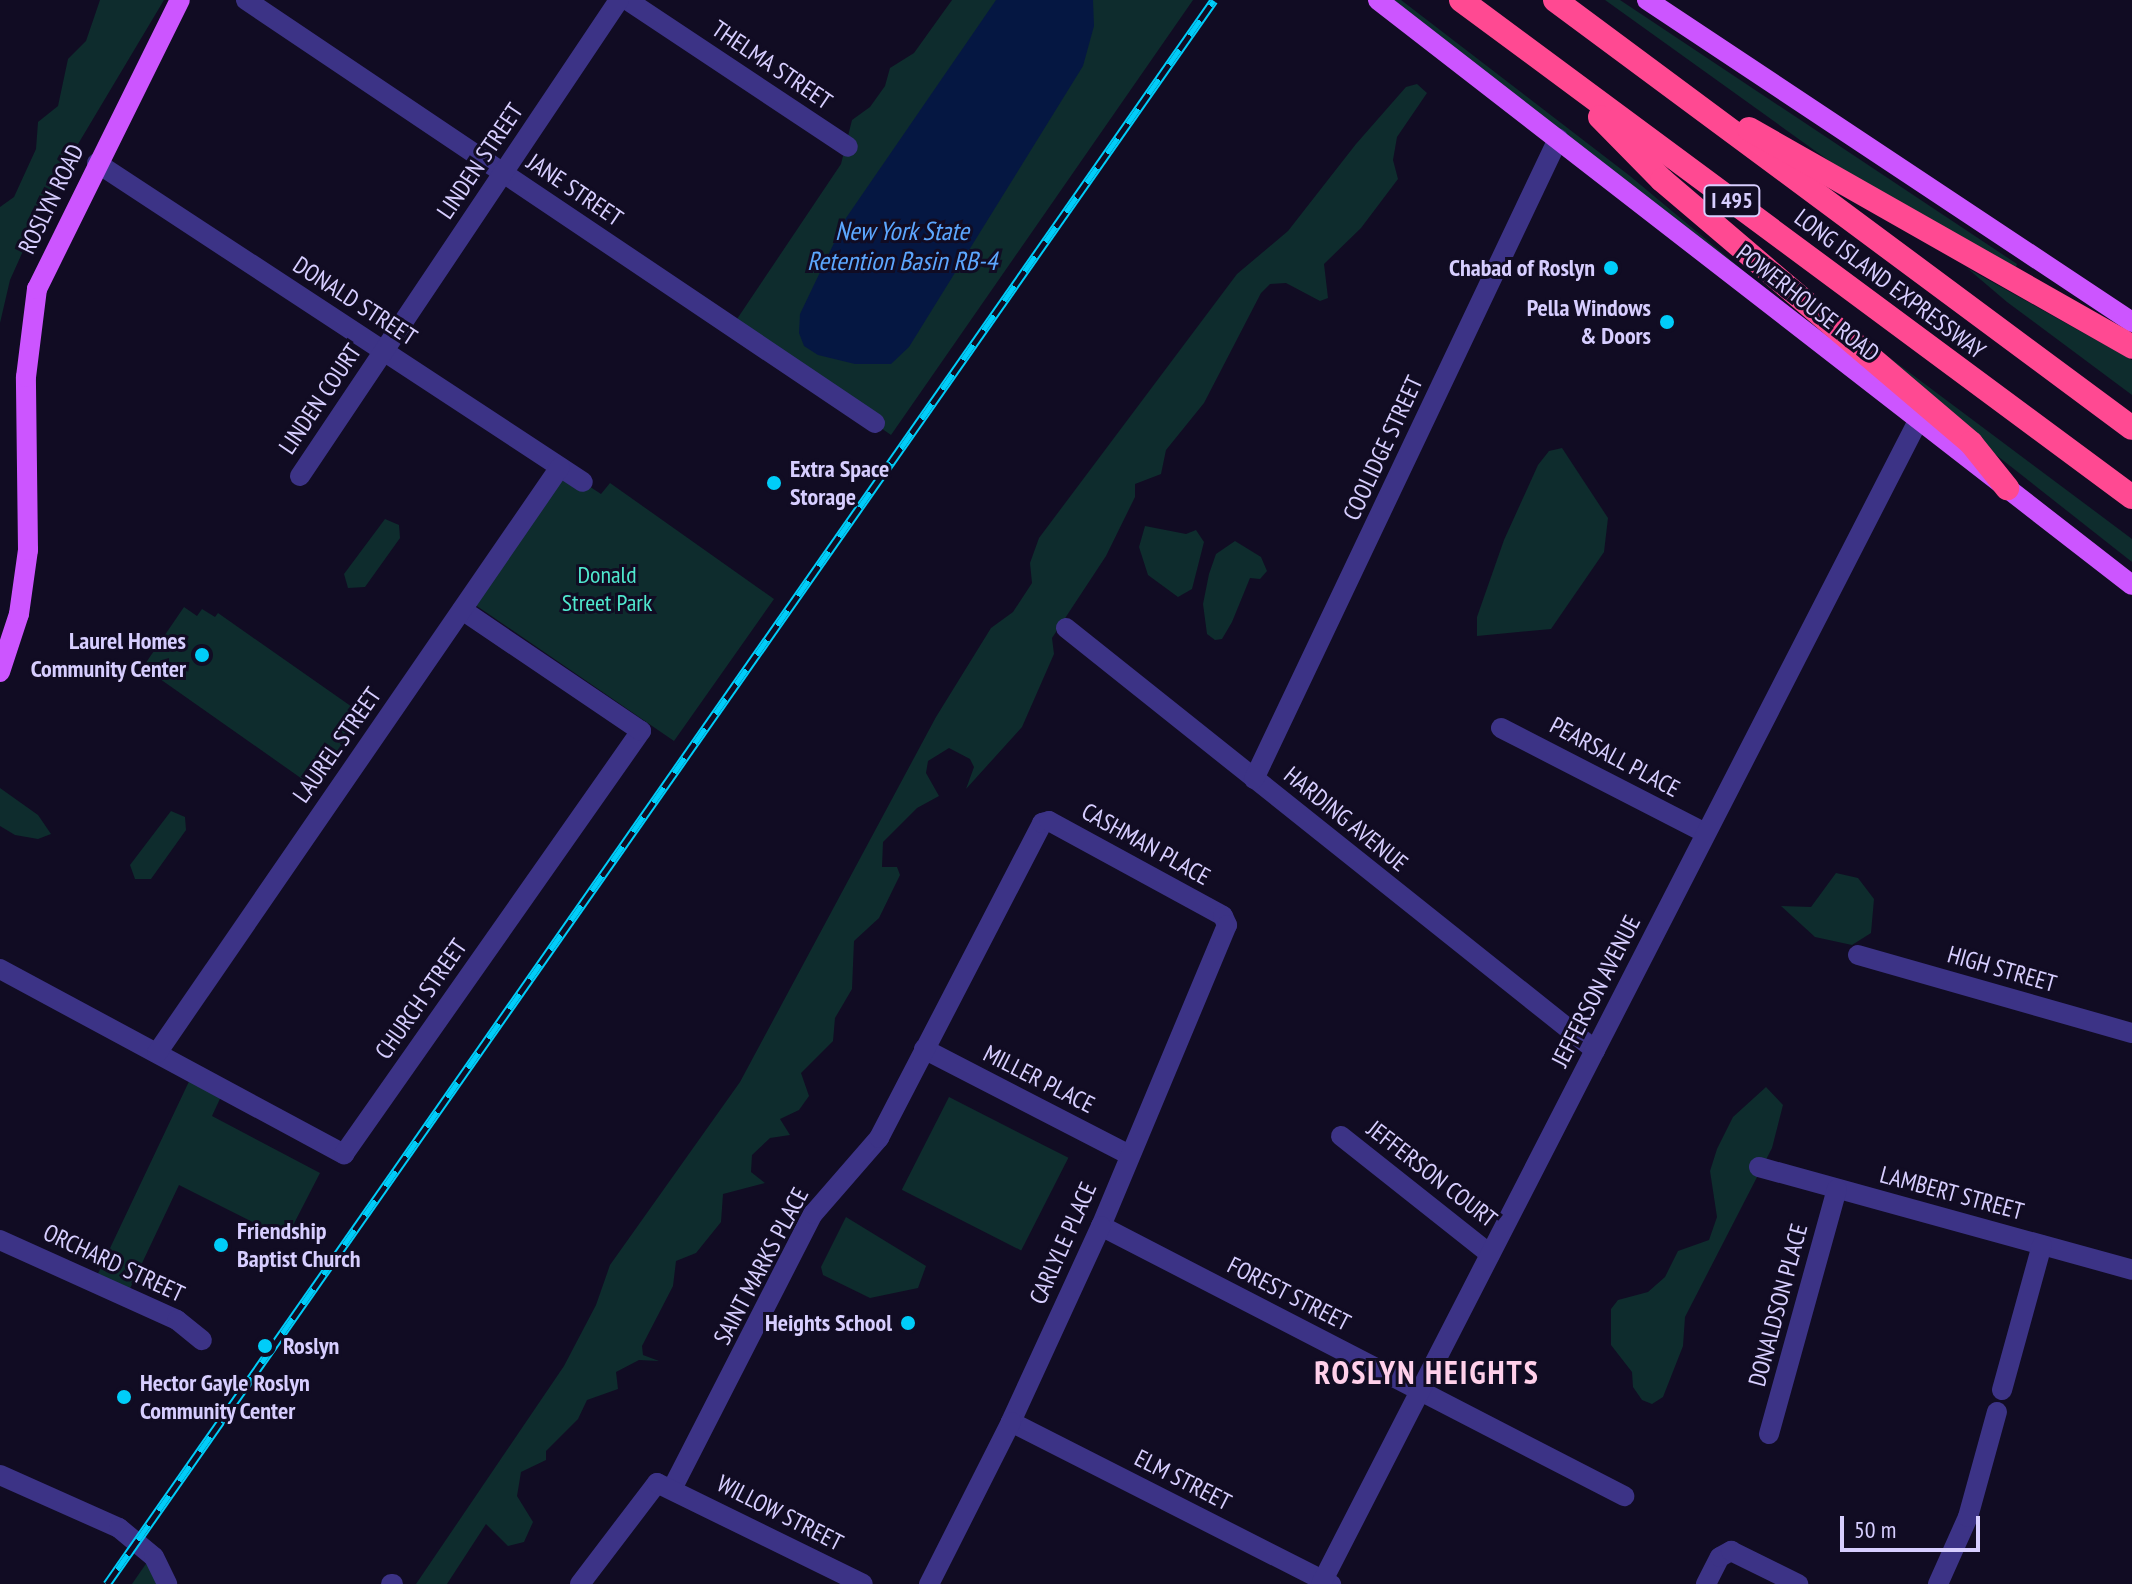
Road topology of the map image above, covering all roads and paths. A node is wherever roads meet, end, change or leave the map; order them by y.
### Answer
1 (180, 0) edge
2 (246, 0) edge
3 (619, 0) edge
4 (627, 0) edge
5 (1378, 0) edge
6 (1461, 0) edge
7 (1555, 0) edge
8 (1647, 0) edge
9 (1545, 62) junction
10 (1683, 94) junction
11 (1558, 139) junction
12 (848, 147) dead end
13 (97, 163) junction
14 (503, 173) junction
15 (2132, 322) edge
16 (2132, 347) edge
17 (383, 351) junction
18 (1918, 421) junction
19 (875, 423) dead end
20 (2132, 428) edge
21 (560, 467) junction
22 (300, 476) dead end
23 (583, 482) dead end
24 (2007, 488) junction
25 (2132, 497) edge
26 (2132, 585) edge
27 (462, 610) junction
28 (1066, 628) dead end
29 (0, 672) edge
30 (1501, 728) dead end
31 (1254, 779) junction
32 (1042, 823) joint
33 (1705, 833) junction
34 (1223, 916) joint
35 (1858, 955) dead end
36 (0, 969) edge
37 (2132, 1033) edge
38 (924, 1049) junction
39 (1595, 1050) junction
40 (157, 1053) junction
41 (1341, 1136) dead end
42 (1129, 1155) junction
43 (1759, 1167) dead end
44 (1837, 1189) junction
45 (1101, 1226) junction
46 (0, 1240) edge
47 (2042, 1245) junction
48 (1490, 1254) junction
49 (2132, 1270) edge
50 (202, 1340) dead end
51 (2002, 1390) dead end
52 (1420, 1391) junction
53 (1997, 1412) dead end
54 (1011, 1422) junction
55 (1769, 1434) dead end
56 (0, 1475) edge
57 (673, 1487) junction
58 (1624, 1496) dead end
59 (1325, 1583) edge
60 (167, 1584) edge
61 (580, 1584) edge
62 (863, 1584) edge
63 (929, 1584) edge
64 (1706, 1584) edge
65 (1798, 1584) edge
66 (1938, 1584) edge

1 - 13 main road, ROSLYN ROAD
2 - 14 street, JANE STREET
3 - 14 street, LINDEN STREET
4 - 12 street, THELMA STREET
5 - 11 main road, POWERHOUSE ROAD
6 - 9 highway, LONG ISLAND EXPRESSWAY / I 495
7 - 10 highway, LONG ISLAND EXPRESSWAY / I 495
8 - 15 main road
9 - 24 highway
9 - 25 highway, LONG ISLAND EXPRESSWAY / I 495
10 - 16 highway
10 - 20 highway, LONG ISLAND EXPRESSWAY / I 495
11 - 18 main road, POWERHOUSE ROAD
11 - 31 street, COOLIDGE STREET
13 - 17 street, DONALD STREET
13 - 29 main road, ROSLYN ROAD
14 - 17 street, LINDEN STREET
14 - 19 street, JANE STREET
17 - 21 street, DONALD STREET
17 - 22 street, LINDEN COURT
18 - 24 main road, POWERHOUSE ROAD
18 - 33 street, JEFFERSON AVENUE
21 - 23 street, DONALD STREET
21 - 27 street, LAUREL STREET
24 - 26 main road, POWERHOUSE ROAD
27 - 40 street, LAUREL STREET
27 - 40 street, CHURCH STREET
28 - 31 street, HARDING AVENUE
30 - 33 street, PEARSALL PLACE
31 - 39 street, HARDING AVENUE
32 - 34 street, CASHMAN PLACE
32 - 38 street, SAINT MARKS PLACE
33 - 39 street, JEFFERSON AVENUE
34 - 42 street, CARLYLE PLACE
35 - 37 street, HIGH STREET
36 - 40 street, CHURCH STREET
38 - 42 street, MILLER PLACE
38 - 57 street, SAINT MARKS PLACE
39 - 48 street, JEFFERSON AVENUE
41 - 48 street, JEFFERSON COURT
42 - 45 street, CARLYLE PLACE
43 - 44 street, LAMBERT STREET
44 - 47 street, LAMBERT STREET
44 - 55 street, DONALDSON PLACE
45 - 52 street, FOREST STREET
45 - 54 street, CARLYLE PLACE
46 - 50 street, ORCHARD STREET
47 - 49 street, LAMBERT STREET
47 - 51 street
48 - 52 street, JEFFERSON AVENUE
52 - 58 street, FOREST STREET
52 - 59 street, JEFFERSON AVENUE
53 - 66 street
54 - 59 street, ELM STREET
54 - 63 street, CARLYLE PLACE
56 - 60 street
57 - 61 street
57 - 62 street, WILLOW STREET
64 - 65 street

